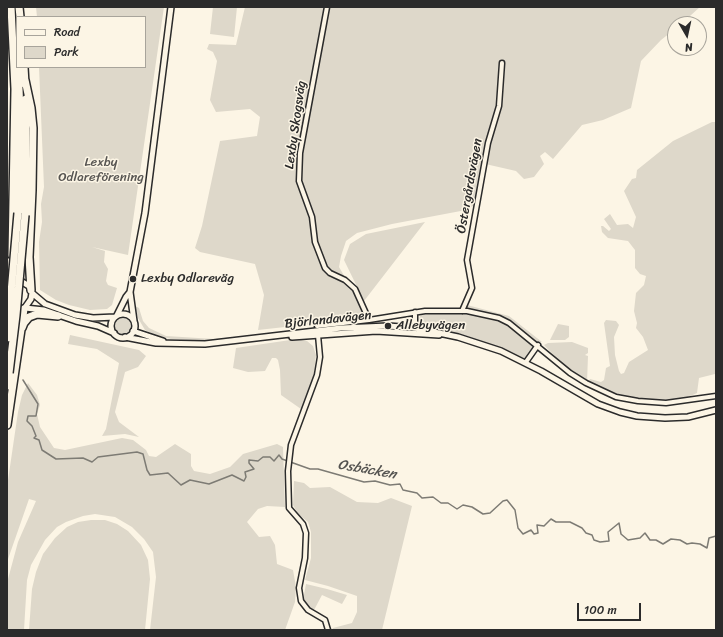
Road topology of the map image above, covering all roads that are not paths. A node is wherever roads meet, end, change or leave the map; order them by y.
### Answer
1 (12, 7) edge
2 (171, 7) edge
3 (327, 7) edge
4 (16, 43) edge
5 (502, 63) dead end
6 (18, 68) edge
7 (24, 68) edge
8 (25, 80) junction
9 (22, 214) junction
10 (11, 245) junction
11 (7, 259) edge
12 (8, 281) edge
13 (31, 291) junction
14 (130, 292) junction
15 (7, 308) edge
16 (24, 308) junction
17 (462, 311) junction
18 (415, 312) junction
19 (58, 316) junction
20 (116, 316) junction
21 (369, 320) junction
22 (134, 321) junction
23 (414, 330) junction
24 (133, 331) junction
25 (317, 331) junction
26 (114, 333) junction
27 (20, 336) junction
28 (125, 337) junction
29 (7, 338) edge
30 (168, 343) junction
31 (538, 346) junction
32 (526, 362) junction
33 (7, 386) edge
34 (716, 396) edge
35 (716, 410) edge
36 (7, 425) edge
37 (328, 630) edge

1 - 4 highway
1 - 10 highway
2 - 14 street
3 - 21 street, Lexby Skogsväg
5 - 17 street, Östergårdsvägen
6 - 9 highway
7 - 8 highway
8 - 9 highway
8 - 13 highway
9 - 29 highway, bridge
9 - 33 highway, bridge
10 - 11 highway
10 - 12 highway
12 - 13 street
13 - 16 street
13 - 20 street
14 - 20 street
14 - 22 street
15 - 16 street
16 - 19 street
16 - 27 highway
17 - 18 street
17 - 31 street
18 - 21 street
18 - 23 street
19 - 26 street
19 - 27 highway
20 - 22 street
20 - 26 street
21 - 25 street, Björlandavägen
22 - 24 street
23 - 25 street, Björlandavägen
23 - 32 street, Björlandavägen
24 - 28 street
24 - 30 street, Björlandavägen
25 - 30 street, Björlandavägen
25 - 37 street
26 - 28 street
27 - 36 highway
28 - 30 street, Björlandavägen
31 - 32 street
31 - 34 street
32 - 35 street, Björlandavägen

